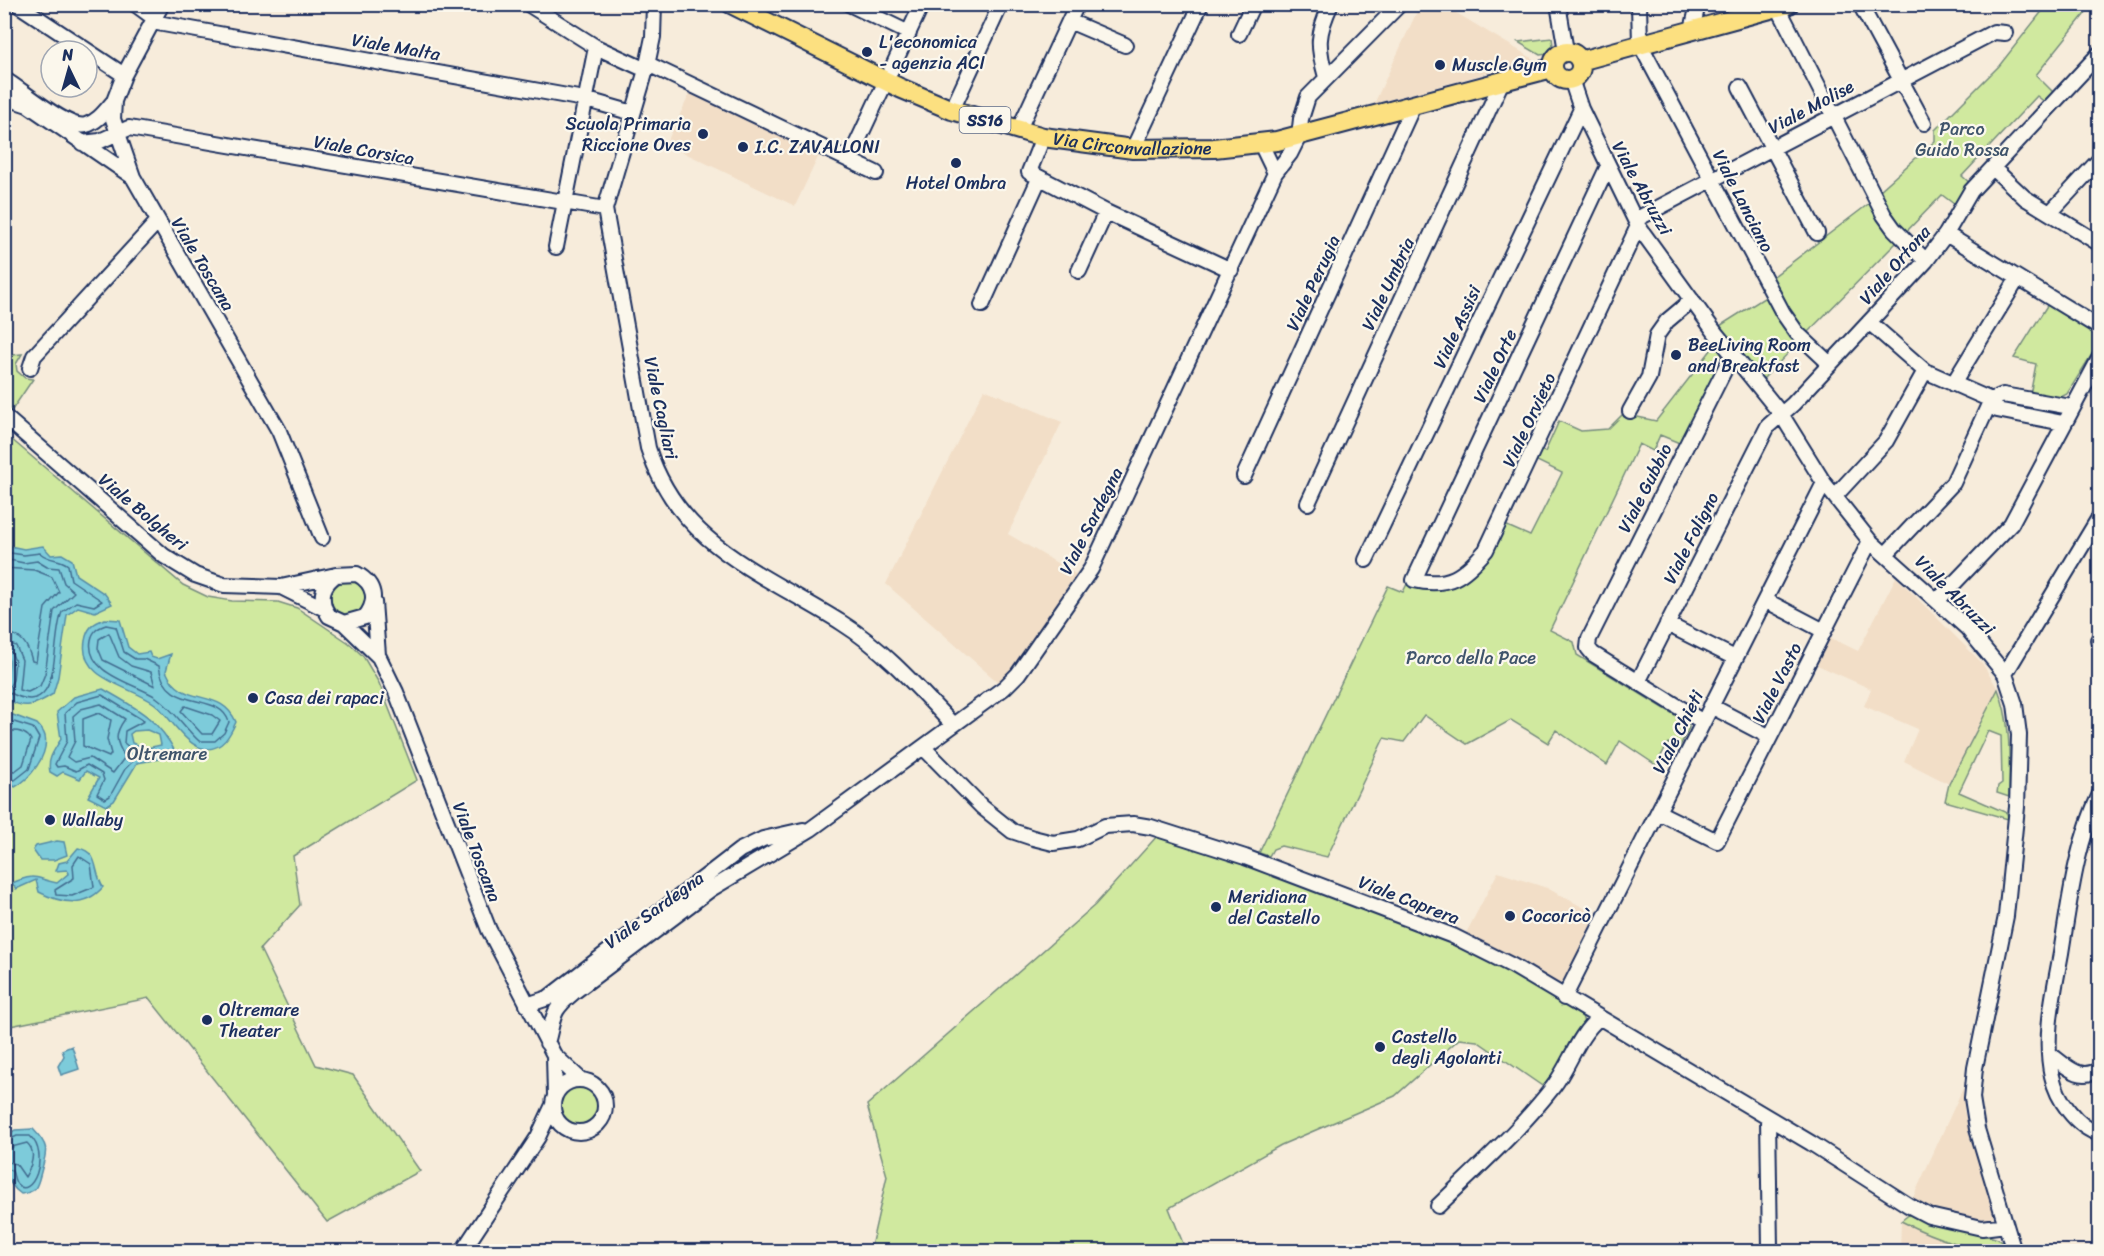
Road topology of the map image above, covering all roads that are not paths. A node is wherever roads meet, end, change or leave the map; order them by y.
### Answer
1 (17, 4) edge
2 (135, 4) edge
3 (162, 4) edge
4 (528, 4) edge
5 (645, 4) edge
6 (654, 4) edge
7 (731, 4) edge
8 (849, 4) edge
9 (922, 4) edge
10 (1000, 4) edge
11 (1077, 4) edge
12 (1201, 4) edge
13 (1253, 4) edge
14 (1331, 4) edge
15 (1400, 4) edge
16 (1558, 4) edge
17 (1639, 4) edge
18 (1698, 4) edge
19 (1860, 4) edge
20 (1783, 6) edge
21 (153, 20) junction
22 (1069, 21) junction
23 (1692, 30) junction
24 (909, 33) junction
25 (2005, 33) dead end
26 (1239, 34) dead end
27 (653, 37) junction
28 (1640, 44) junction
29 (1125, 45) dead end
30 (596, 47) junction
31 (2100, 53) edge
32 (1573, 56) junction
33 (647, 67) junction
34 (1552, 68) junction
35 (124, 75) junction
36 (1326, 77) junction
37 (4, 79) edge
38 (1571, 79) junction
39 (887, 81) junction
40 (1502, 81) junction
41 (1901, 81) junction
42 (1740, 87) dead end
43 (4, 97) edge
44 (584, 99) junction
45 (114, 101) junction
46 (1414, 104) junction
47 (1581, 109) junction
48 (952, 110) junction
49 (633, 113) junction
50 (1833, 116) junction
51 (1924, 123) dead end
52 (1018, 131) junction
53 (118, 134) junction
54 (1043, 136) junction
55 (1299, 136) junction
56 (82, 142) junction
57 (1261, 144) junction
58 (1772, 148) junction
59 (1133, 149) junction
60 (2100, 159) edge
61 (849, 160) junction
62 (1608, 166) junction
63 (1994, 168) junction
64 (876, 173) dead end
65 (1275, 173) junction
66 (133, 177) junction
67 (1039, 179) junction
68 (1712, 180) junction
69 (564, 202) junction
70 (605, 209) junction
71 (1106, 212) junction
72 (2050, 213) junction
73 (157, 222) junction
74 (1637, 223) junction
75 (1817, 233) dead end
76 (1946, 234) junction
77 (2100, 244) edge
78 (556, 247) dead end
79 (1926, 261) junction
80 (1231, 270) junction
81 (1078, 271) dead end
82 (2018, 278) junction
83 (1692, 300) junction
84 (982, 304) dead end
85 (1869, 322) junction
86 (2100, 328) edge
87 (1732, 353) junction
88 (2100, 357) edge
89 (1830, 364) junction
90 (30, 368) dead end
91 (1924, 371) junction
92 (1953, 384) junction
93 (1991, 400) junction
94 (2071, 407) junction
95 (1630, 411) dead end
96 (1781, 414) junction
97 (4, 416) edge
98 (2063, 423) junction
99 (1244, 476) dead end
100 (1824, 483) junction
101 (1835, 496) junction
102 (1308, 503) dead end
103 (2100, 516) edge
104 (322, 538) dead end
105 (1870, 542) junction
106 (1886, 554) junction
107 (1366, 560) dead end
108 (336, 575) junction
109 (1414, 580) joint
110 (281, 587) junction
111 (374, 597) junction
112 (1765, 600) junction
113 (1938, 600) junction
114 (325, 609) junction
115 (344, 623) junction
116 (1668, 624) junction
117 (1824, 631) junction
118 (379, 657) junction
119 (1735, 658) junction
120 (2005, 674) junction
121 (1638, 682) junction
122 (1711, 706) junction
123 (1703, 722) junction
124 (953, 725) junction
125 (1770, 737) junction
126 (923, 747) junction
127 (2100, 794) edge
128 (1658, 812) junction
129 (811, 829) junction
130 (1564, 998) junction
131 (527, 1005) junction
132 (1599, 1018) junction
133 (550, 1049) junction
134 (2050, 1054) junction
135 (2100, 1069) edge
136 (581, 1080) junction
137 (554, 1100) junction
138 (1768, 1118) junction
139 (567, 1128) junction
140 (2100, 1134) edge
141 (538, 1137) junction
142 (1438, 1206) dead end
143 (2006, 1225) junction
144 (1770, 1248) dead end
145 (462, 1251) edge
146 (2014, 1251) edge

1 - 35 street
2 - 21 street
3 - 21 street, Viale Toscana
4 - 30 street
5 - 27 street, Viale Cagliari
6 - 27 street, Viale Cagliari
7 - 39 main road, Via Circonvallazione / SS16
8 - 24 street
9 - 24 street
10 - 48 street
11 - 22 street
12 - 59 street
13 - 26 street
14 - 36 street
15 - 36 street, Viale Sardegna
16 - 32 street
17 - 28 street
18 - 23 street
19 - 41 street
20 - 23 main road
20 - 50 street
21 - 35 street, Viale Toscana
21 - 44 street, Viale Malta
22 - 29 street
22 - 52 street
23 - 28 main road
24 - 39 street
25 - 41 street, Viale Molise
27 - 33 street, Viale Cagliari
28 - 32 main road
28 - 68 street, Viale Lanciano
30 - 33 street
30 - 44 street
31 - 63 street, Viale Ortona
32 - 34 main road
32 - 38 main road
33 - 49 street, Viale Cagliari
33 - 61 street
34 - 38 main road
34 - 40 main road, Via Circonvallazione / SS16
35 - 45 street, Viale Toscana
36 - 55 street, Viale Sardegna
37 - 45 street
38 - 47 street, Viale Abruzzi
39 - 48 main road, Via Circonvallazione / SS16
39 - 61 street
40 - 46 main road, Via Circonvallazione / SS16
40 - 102 street, Viale Umbria
41 - 50 street, Viale Molise
41 - 51 street
42 - 58 street
43 - 56 street
44 - 49 street, Viale Malta
44 - 69 street
45 - 53 street, Viale Toscana
46 - 55 main road, Via Circonvallazione / SS16
46 - 99 street, Viale Perugia
47 - 62 street, Viale Abruzzi
47 - 107 street, Viale Assisi
48 - 52 main road, Via Circonvallazione / SS16
49 - 70 street, Viale Cagliari
50 - 58 street, Viale Molise
50 - 79 street
52 - 54 main road, Via Circonvallazione / SS16
53 - 56 street, Viale Corsica
53 - 66 street, Viale Toscana
53 - 69 street, Viale Corsica
54 - 59 main road, Via Circonvallazione / SS16
54 - 67 street
55 - 57 main road, Via Circonvallazione / SS16
55 - 65 street, Viale Sardegna
56 - 66 street
57 - 59 main road, Via Circonvallazione / SS16
57 - 65 street
58 - 68 street, Viale Molise
58 - 75 street
60 - 72 street
61 - 64 street
62 - 74 street, Viale Abruzzi
62 - 109 street, Viale Orte
63 - 72 street
63 - 76 street, Viale Ortona
65 - 80 street, Viale Sardegna
66 - 73 street, Viale Toscana
67 - 71 street
67 - 84 street
68 - 74 street, Viale Molise
68 - 89 street, Viale Lanciano
69 - 70 street, Viale Corsica
69 - 78 street
70 - 124 street, Viale Cagliari
71 - 80 street
71 - 81 street
72 - 77 street
73 - 90 street
73 - 104 street, Viale Toscana
74 - 83 street, Viale Abruzzi
74 - 109 street, Viale Orvieto
76 - 79 street, Viale Ortona
76 - 82 street
79 - 85 street, Viale Ortona
80 - 124 street, Viale Sardegna
82 - 86 street
82 - 92 street
83 - 87 street, Viale Abruzzi
83 - 95 street
85 - 89 street, Viale Ortona
85 - 91 street
87 - 96 street, Viale Abruzzi
87 - 121 street, Viale Gubbio
88 - 94 street
89 - 96 street, Viale Ortona
91 - 92 street
91 - 101 street
92 - 93 street
93 - 94 street
93 - 98 street
93 - 106 street
94 - 98 street
96 - 100 street, Viale Abruzzi
96 - 116 street, Viale Foligno
97 - 110 street, Viale Bolgheri
98 - 113 street
100 - 101 street, Viale Abruzzi
100 - 112 street, Viale Chieti
101 - 105 street, Viale Abruzzi
103 - 120 street
105 - 106 street, Viale Abruzzi
105 - 117 street, Viale Vasto
106 - 113 street, Viale Abruzzi
108 - 110 street, Viale Bolgheri
108 - 111 street
108 - 114 street
110 - 114 street, Viale Bolgheri
111 - 115 street
111 - 118 street, Viale Toscana
112 - 117 street
112 - 119 street, Viale Chieti
113 - 120 street, Viale Abruzzi
114 - 115 street
115 - 118 street, Viale Toscana
116 - 119 street
116 - 121 street, Viale Foligno
117 - 125 street, Viale Vasto
118 - 131 street, Viale Toscana
119 - 122 street, Viale Chieti
120 - 143 street, Viale Abruzzi
121 - 123 street
122 - 123 street, Viale Chieti
122 - 125 street
123 - 128 street, Viale Chieti
124 - 126 street, Viale Sardegna
125 - 128 street, Viale Vasto
126 - 129 street, Viale Sardegna
126 - 130 street, Viale Caprera
127 - 134 street
128 - 130 street, Viale Chieti
129 - 131 street, Viale Sardegna
129 - 133 street, Viale Sardegna
130 - 132 street, Viale Caprera
131 - 133 street, Viale Toscana
132 - 138 street, Viale Caprera
132 - 142 street
133 - 136 street, Viale Toscana
133 - 137 street, Viale Toscana
134 - 135 street
134 - 140 street
136 - 137 street
136 - 139 street
137 - 139 street
137 - 141 street
138 - 143 street, Viale Caprera
138 - 144 street
139 - 141 street
141 - 145 street
143 - 146 street, Viale Abruzzi

